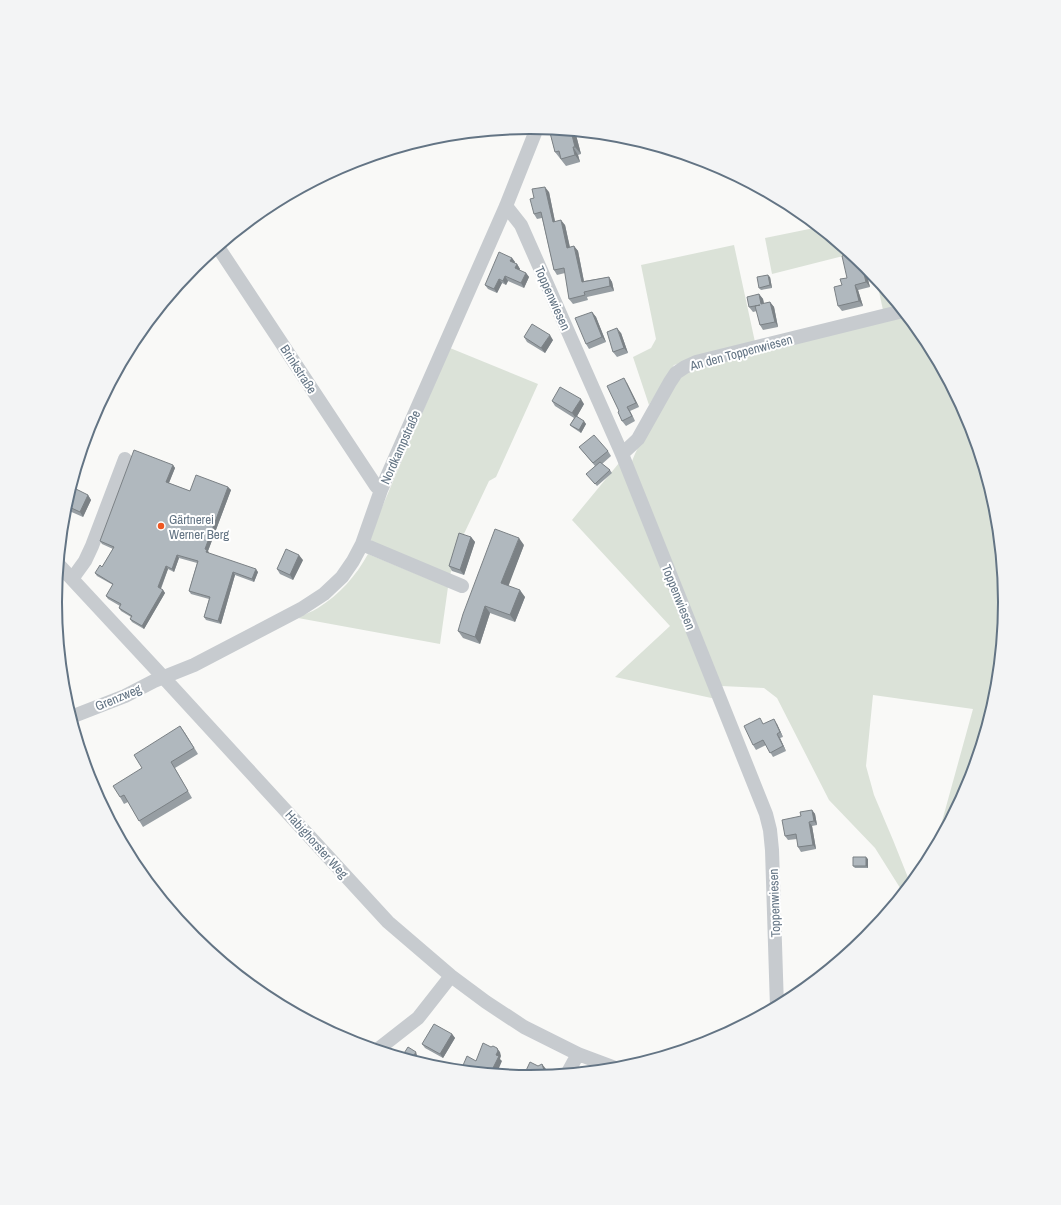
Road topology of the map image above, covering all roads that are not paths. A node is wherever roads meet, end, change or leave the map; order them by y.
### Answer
1 (535, 134) edge
2 (506, 206) junction
3 (221, 251) edge
4 (898, 312) edge
5 (622, 454) junction
6 (125, 459) dead end
7 (381, 490) junction
8 (362, 544) junction
9 (63, 570) edge
10 (72, 579) junction
11 (462, 586) dead end
12 (164, 678) junction
13 (76, 715) edge
14 (451, 976) junction
15 (777, 1001) edge
16 (382, 1046) edge
17 (578, 1054) junction
18 (606, 1065) edge
19 (569, 1069) edge

1 - 2 street, Nordkampstraße
2 - 5 street, Toppenwiesen
2 - 7 street, Nordkampstraße
3 - 7 street, Brinkstraße
4 - 5 street, An den Toppenwiesen
5 - 15 street, Toppenwiesen
6 - 10 street
7 - 8 street, Nordkampstraße
8 - 11 street
8 - 12 street, Nordkampstraße
9 - 10 street, Habighorster Weg
10 - 12 street, Habighorster Weg
12 - 13 street, Grenzweg
12 - 14 street, Habighorster Weg
14 - 16 street
14 - 17 street, Habighorster Weg
17 - 18 street, Habighorster Weg
17 - 19 street

